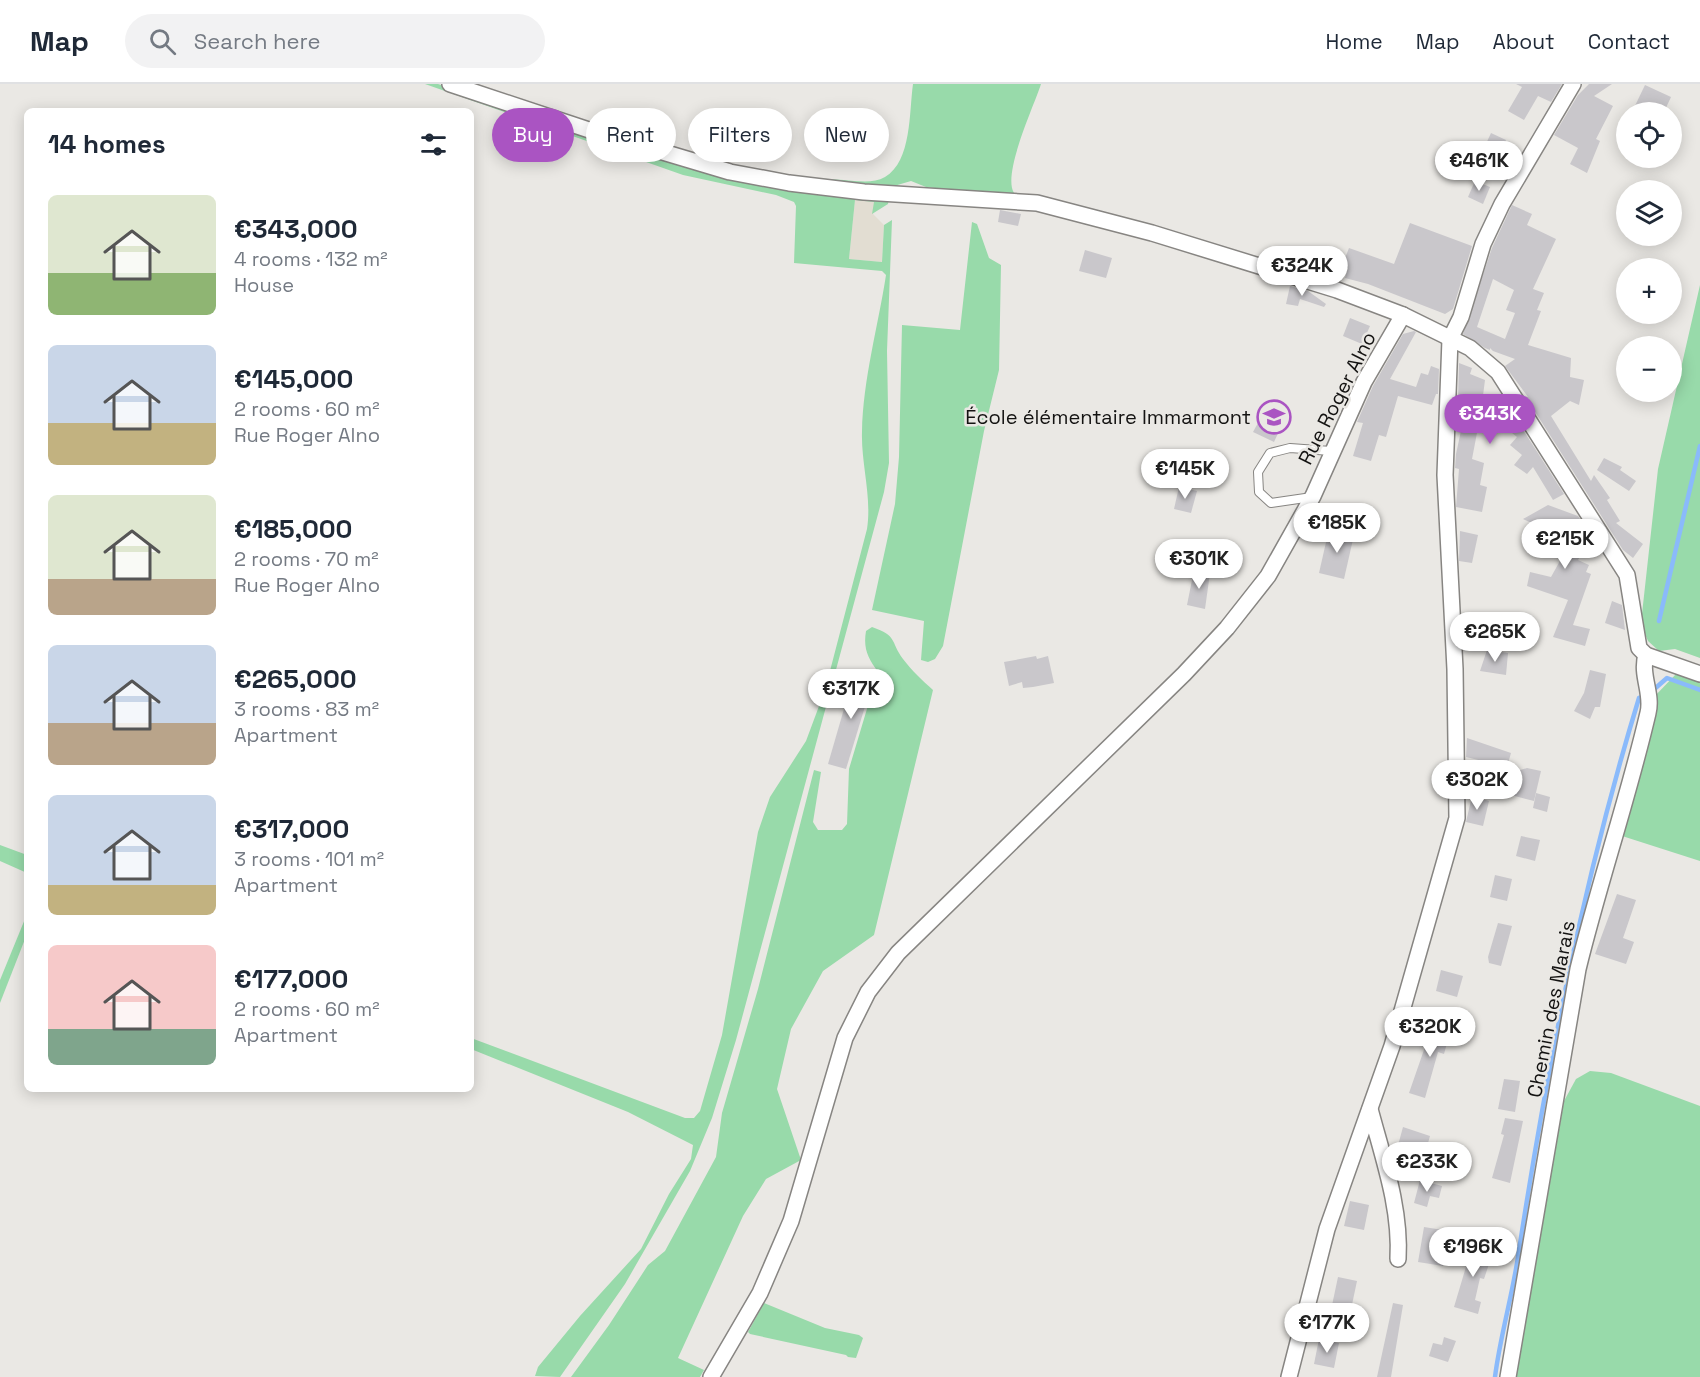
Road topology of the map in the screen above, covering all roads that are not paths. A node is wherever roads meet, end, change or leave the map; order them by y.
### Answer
1 (450, 84) edge
2 (1573, 84) edge
3 (1403, 315) junction
4 (1449, 339) junction
5 (1331, 451) junction
6 (1312, 497) junction
7 (1646, 655) junction
8 (1700, 674) edge
9 (1370, 1109) junction
10 (1398, 1259) dead end
11 (711, 1377) edge
12 (1289, 1377) edge
13 (1508, 1377) edge

1 - 3 street, Chemin des Marais
2 - 4 street
3 - 4 street, Chemin des Marais
3 - 5 street, Rue Roger Alno
4 - 7 street, Chemin des Marais
4 - 9 street
5 - 6 street, Rue Roger Alno
5 - 6 lane
6 - 11 street, Rue Roger Alno
7 - 8 street
7 - 13 street, Chemin des Marais
9 - 10 street
9 - 12 street

